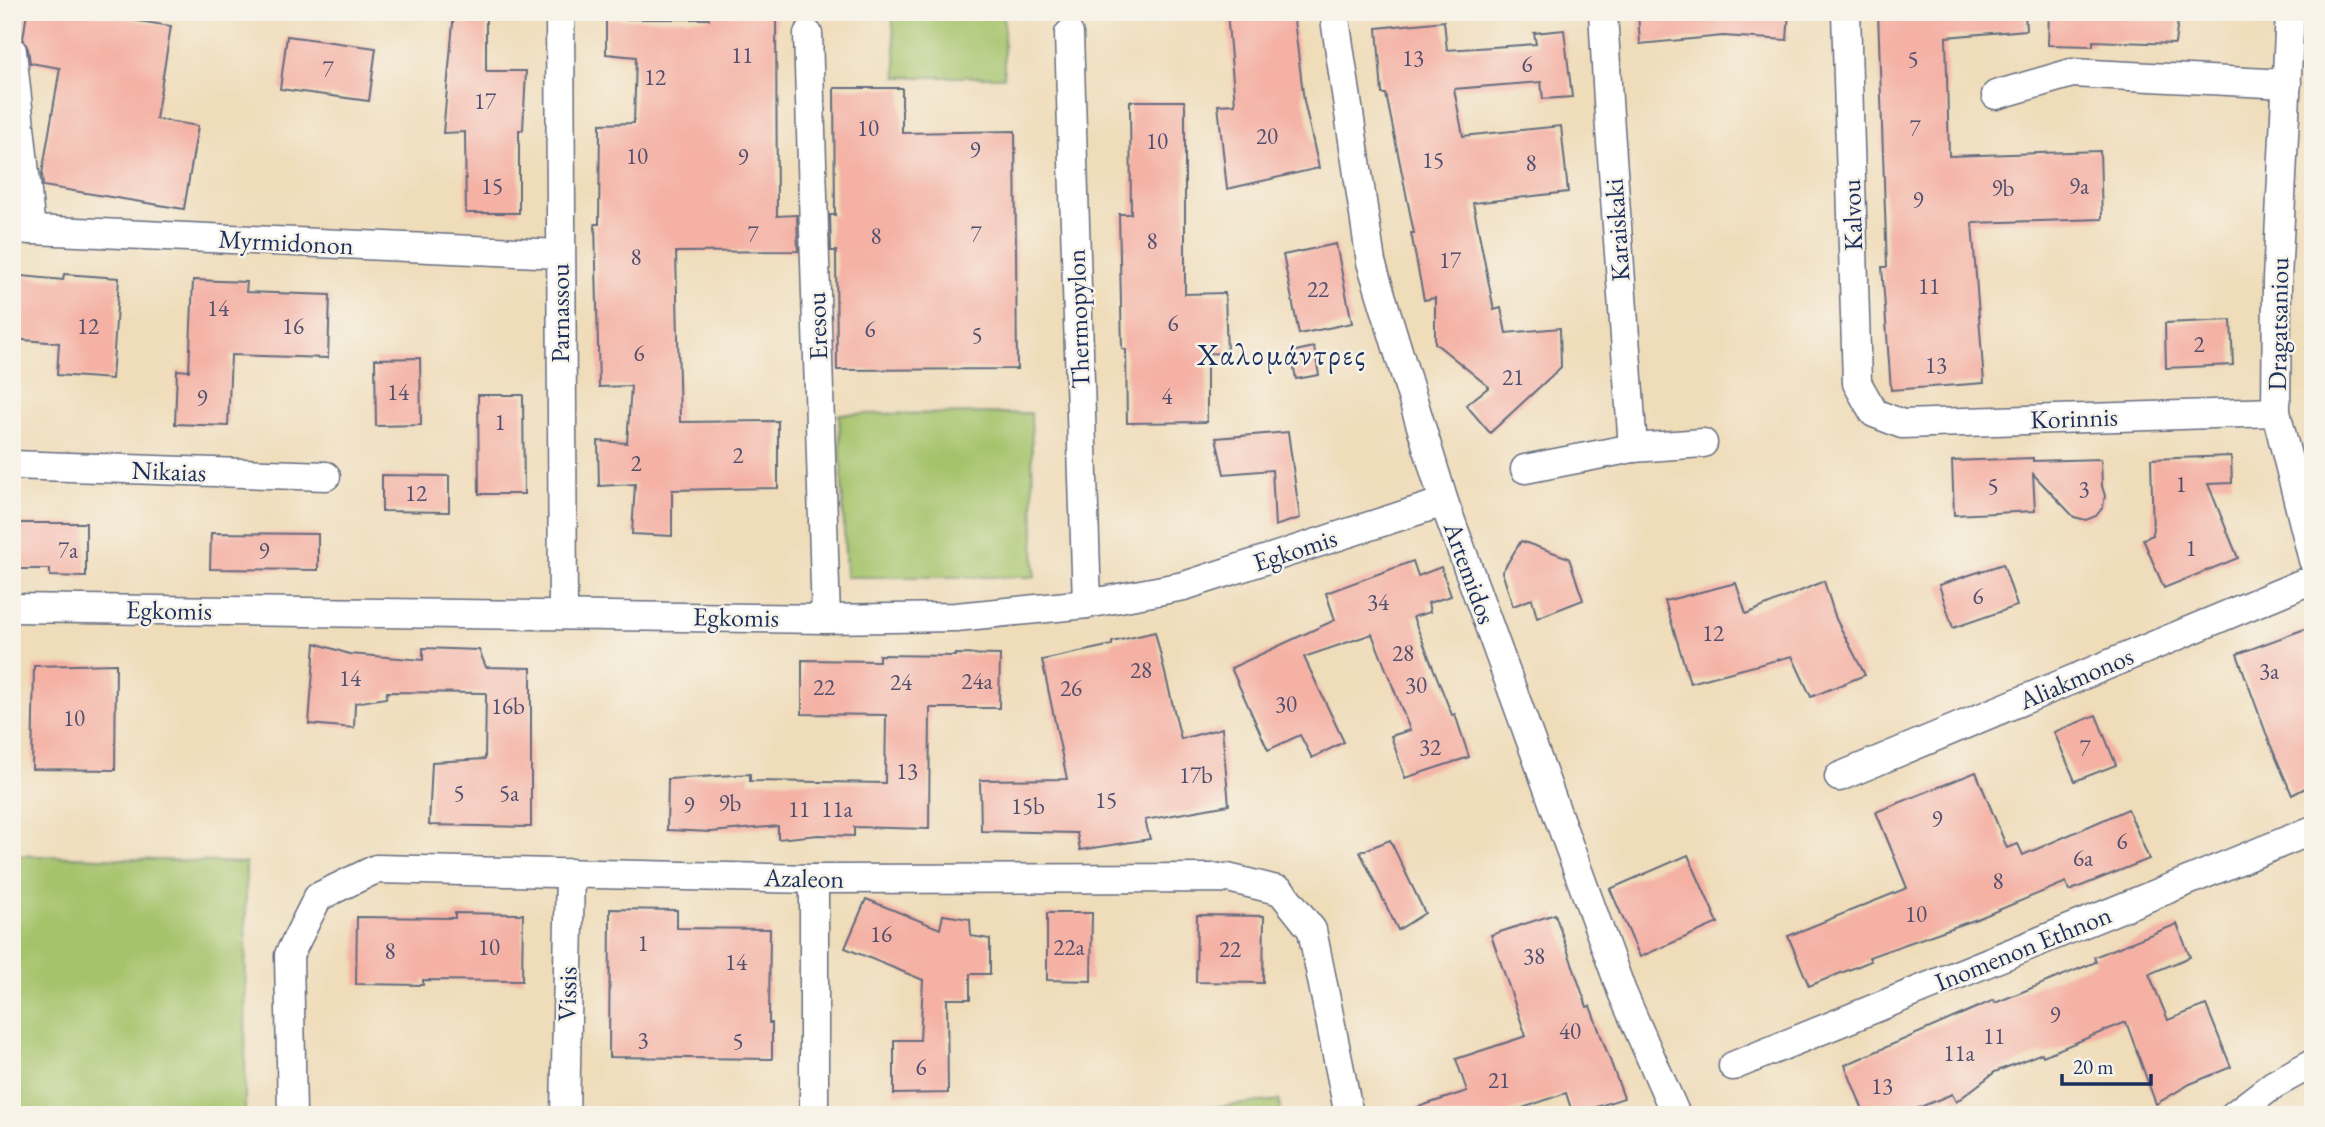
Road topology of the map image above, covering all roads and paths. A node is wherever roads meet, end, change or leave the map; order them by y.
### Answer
1 (560, 12) edge
2 (1334, 12) edge
3 (1603, 12) edge
4 (1846, 12) edge
5 (2290, 12) edge
6 (808, 34) dead end
7 (1069, 34) dead end
8 (12, 51) edge
9 (2287, 84) junction
10 (1996, 94) dead end
11 (21, 230) edge
12 (560, 254) junction
13 (2276, 412) junction
14 (1874, 413) joint
15 (1703, 443) dead end
16 (1633, 448) junction
17 (12, 465) edge
18 (1525, 469) dead end
19 (326, 476) dead end
20 (1444, 502) junction
21 (2313, 560) edge
22 (2313, 579) edge
23 (1087, 604) junction
24 (12, 608) edge
25 (563, 614) junction
26 (827, 619) junction
27 (1839, 777) dead end
28 (2313, 830) edge
29 (570, 873) junction
30 (814, 879) junction
31 (2313, 1063) edge
32 (1733, 1066) dead end
33 (292, 1115) edge
34 (565, 1115) edge
35 (814, 1115) edge
36 (1349, 1115) edge
37 (1676, 1115) edge
38 (2234, 1115) edge

1 - 12 street, Parnassou
2 - 20 street, Artemidos
3 - 16 street, Karaiskaki
4 - 14 street, Kalvou
5 - 9 street, Dragatsaniou
6 - 26 street, Eresou
7 - 23 street, Thermopylon
8 - 11 street
9 - 10 street
9 - 13 street, Dragatsaniou
11 - 12 street, Myrmidonon
12 - 25 street, Parnassou
13 - 14 street, Korinnis
13 - 21 street, Dragatsaniou
15 - 16 street
16 - 18 street
17 - 19 street, Nikaias
20 - 23 street, Egkomis
20 - 37 street, Artemidos
22 - 27 street, Aliakmonos
23 - 26 street, Egkomis
24 - 25 street, Egkomis
25 - 26 street, Egkomis
28 - 32 street, Inomenon Ethnon
29 - 30 street, Azaleon
29 - 33 street, Azaleon
29 - 34 street, Vissis
30 - 35 street
30 - 36 street, Azaleon
31 - 38 street

